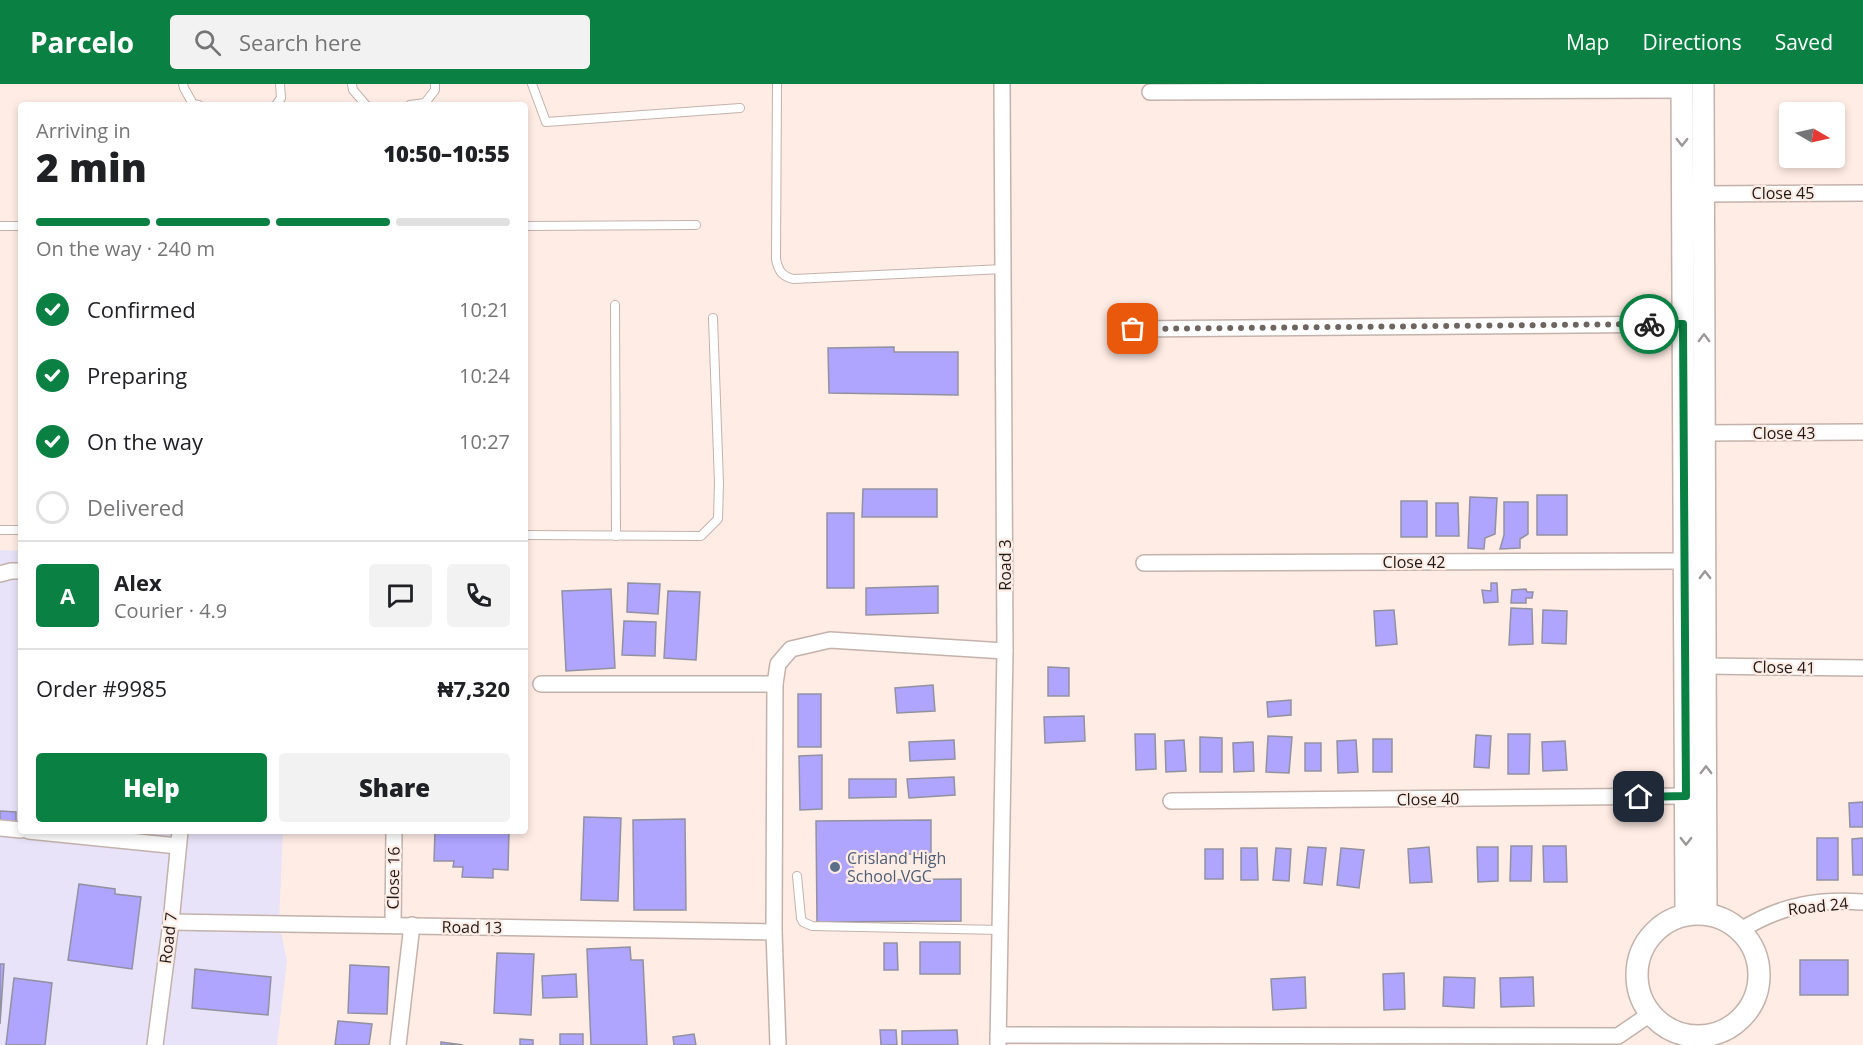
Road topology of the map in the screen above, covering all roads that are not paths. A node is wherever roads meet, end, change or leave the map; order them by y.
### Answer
1 (183, 84) edge
2 (280, 84) edge
3 (352, 84) edge
4 (435, 84) edge
5 (532, 84) edge
6 (777, 84) edge
7 (1002, 84) edge
8 (1703, 84) edge
9 (1682, 87) edge
10 (1150, 92) dead end
11 (192, 102) edge
12 (278, 102) edge
13 (363, 102) edge
14 (426, 102) edge
15 (741, 108) dead end
16 (1863, 193) edge
17 (1703, 194) junction
18 (696, 225) dead end
19 (0, 226) edge
20 (18, 226) edge
21 (528, 226) edge
22 (1003, 269) junction
23 (615, 305) dead end
24 (713, 318) dead end
25 (1683, 324) junction
26 (1133, 329) dead end
27 (1694, 367) junction
28 (1863, 432) edge
29 (1704, 433) junction
30 (0, 530) edge
31 (18, 530) edge
32 (528, 535) edge
33 (616, 536) junction
34 (1684, 561) junction
35 (1143, 563) dead end
36 (18, 571) edge
37 (0, 574) edge
38 (1005, 651) junction
39 (1705, 666) junction
40 (1863, 668) edge
41 (541, 684) dead end
42 (775, 684) junction
43 (1686, 796) junction
44 (1171, 801) dead end
45 (0, 828) edge
46 (18, 830) edge
47 (93, 834) edge
48 (394, 834) edge
49 (179, 838) edge
50 (797, 876) dead end
51 (1863, 902) edge
52 (1696, 913) junction
53 (171, 922) junction
54 (393, 925) junction
55 (412, 925) junction
56 (1000, 930) junction
57 (1741, 930) junction
58 (774, 932) junction
59 (1650, 1014) junction
60 (1666, 1028) junction
61 (1721, 1038) edge
62 (998, 1040) edge
63 (155, 1045) edge
64 (398, 1045) edge
65 (778, 1045) edge
66 (1678, 1045) edge

1 - 11 lane
2 - 12 lane
3 - 13 lane
4 - 14 lane
5 - 15 lane
6 - 22 lane
7 - 22 street, Road 3
8 - 17 street
9 - 10 street
9 -> 25 street
16 - 17 street, Close 45
27 -> 17 street
18 - 21 lane
19 - 20 lane
22 - 38 street, Road 3
23 - 33 lane
24 - 33 lane
25 - 26 street
25 - 27 street
27 - 29 street
27 - 34 street
28 - 29 street, Close 43
39 -> 29 street
30 - 31 lane
32 - 33 lane
34 - 35 street, Close 42
34 - 43 street
36 - 37 street
38 - 42 street
38 - 56 street, Road 3
39 - 40 street, Close 41
52 -> 39 street
41 - 42 street
42 - 58 street
43 - 44 street, Close 40
43 -> 52 street
45 - 46 street
47 - 49 street
48 - 54 street, Close 16
49 - 53 street, Road 7
50 - 56 lane
51 - 57 street, Road 24
52 - 57 street
52 - 59 street
53 - 54 street, Road 13
53 - 63 street, Road 7
54 - 55 street, Road 13
55 - 58 street, Road 13
55 - 64 street
56 - 62 street, Road 3
57 - 61 street
58 - 65 street
59 - 60 street
59 - 62 street
60 - 61 street
60 - 66 street

